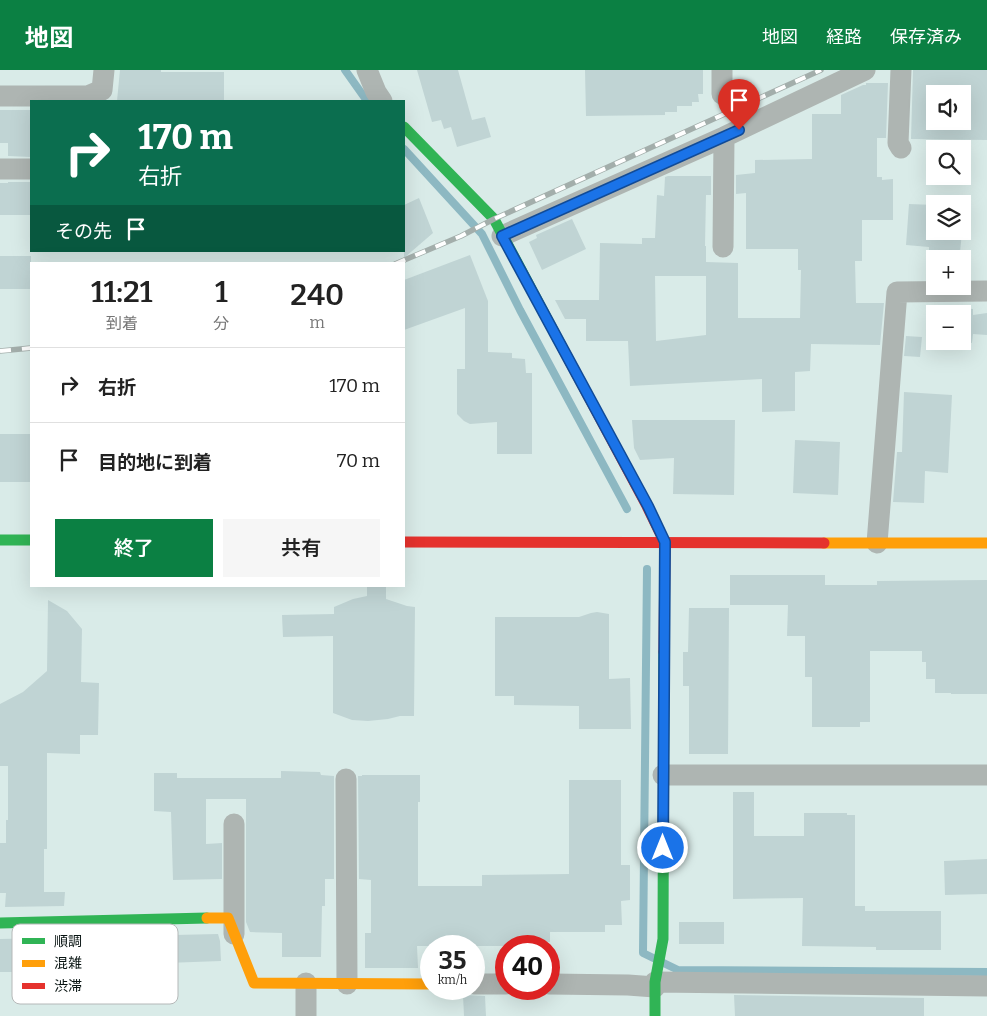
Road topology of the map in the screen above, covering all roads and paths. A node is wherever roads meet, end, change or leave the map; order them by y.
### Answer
1 (104, 70) edge
2 (368, 70) edge
3 (722, 70) edge
4 (865, 70) edge
5 (901, 70) edge
6 (722, 94) dead end
7 (0, 96) edge
8 (88, 99) edge
9 (381, 100) edge
10 (405, 130) edge
11 (724, 137) junction
12 (901, 148) dead end
13 (0, 169) edge
14 (30, 169) edge
15 (502, 236) junction
16 (723, 248) dead end
17 (987, 292) edge
18 (0, 540) edge
19 (30, 540) edge
20 (405, 542) edge
21 (665, 542) junction
22 (987, 542) edge
23 (877, 543) junction
24 (663, 775) junction
25 (987, 775) edge
26 (346, 779) dead end
27 (234, 824) dead end
28 (0, 923) edge
29 (234, 934) junction
30 (655, 983) junction
31 (306, 984) junction
32 (347, 984) junction
33 (420, 984) edge
34 (560, 984) edge
35 (987, 986) edge
36 (306, 1016) edge
37 (655, 1016) edge

1 - 8 street
2 - 9 street
3 - 6 street
4 - 11 street
5 - 12 street
7 - 8 street
10 - 15 street
11 - 15 street
11 - 16 street
13 - 14 street
15 - 21 street
17 - 23 street
18 - 19 street
20 - 21 street
21 - 23 street
21 - 24 street
22 - 23 street
24 - 25 street
24 - 30 street
26 - 32 street
27 - 29 street
28 - 29 street
29 - 31 street
30 - 34 street
30 - 35 street
30 - 37 street
31 - 32 street
31 - 36 street
32 - 33 street

